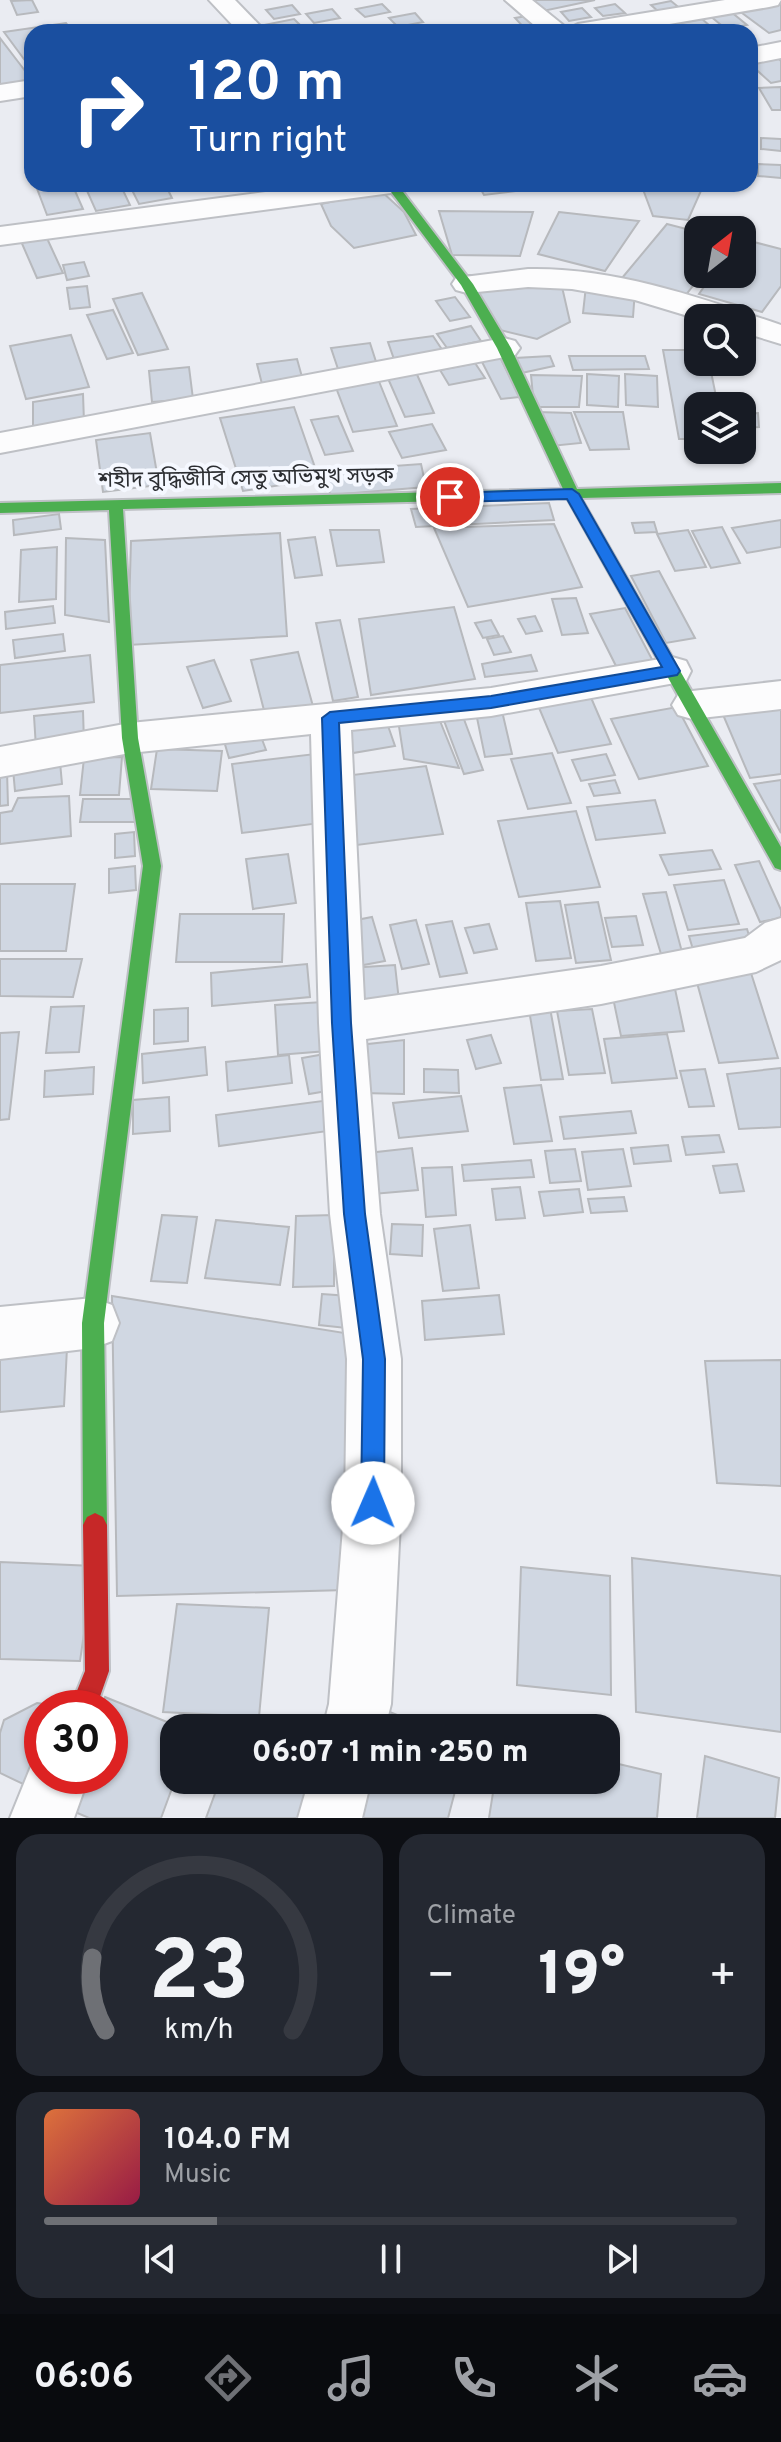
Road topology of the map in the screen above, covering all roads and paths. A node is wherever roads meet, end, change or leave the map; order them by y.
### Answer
1 (221, 0) edge
2 (517, 0) edge
3 (769, 0) edge
4 (245, 24) edge
5 (547, 24) edge
6 (626, 24) edge
7 (781, 50) edge
8 (758, 54) edge
9 (24, 89) edge
10 (0, 93) edge
11 (331, 192) edge
12 (397, 192) edge
13 (0, 236) edge
14 (467, 284) junction
15 (684, 304) edge
16 (756, 327) edge
17 (781, 335) edge
18 (504, 348) junction
19 (0, 443) edge
20 (781, 488) edge
21 (572, 494) junction
22 (116, 506) junction
23 (0, 508) edge
24 (672, 671) junction
25 (781, 695) edge
26 (692, 705) junction
27 (330, 718) junction
28 (130, 738) junction
29 (0, 762) edge
30 (780, 858) edge
31 (781, 936) edge
32 (342, 1023) junction
33 (93, 1323) junction
34 (0, 1333) edge
35 (90, 1690) edge
36 (358, 1714) edge
37 (51, 1794) edge
38 (336, 1794) edge
39 (42, 1818) edge
40 (330, 1818) edge

1 - 4 street
2 - 5 street
3 - 6 street
7 - 8 street
9 - 10 street
11 - 13 street
12 - 14 street
14 - 15 street
14 - 18 street
16 - 17 street
18 - 19 street
18 - 21 street
20 - 21 street, শহীদ বুদ্ধিজীবি সেতু অভিমুখ সড়ক
21 - 22 street, শহীদ বুদ্ধিজীবি সেতু অভিমুখ সড়ক
21 - 24 street
22 - 23 street, শহীদ বুদ্ধিজীবি সেতু অভিমুখ সড়ক
22 - 28 street
24 - 26 street
24 - 27 street
25 - 26 street
26 - 30 street
27 - 28 street
27 - 32 street
28 - 29 street
28 - 33 street
31 - 32 street
32 - 36 street
33 - 34 street
33 - 35 street
37 - 39 street
38 - 40 street

